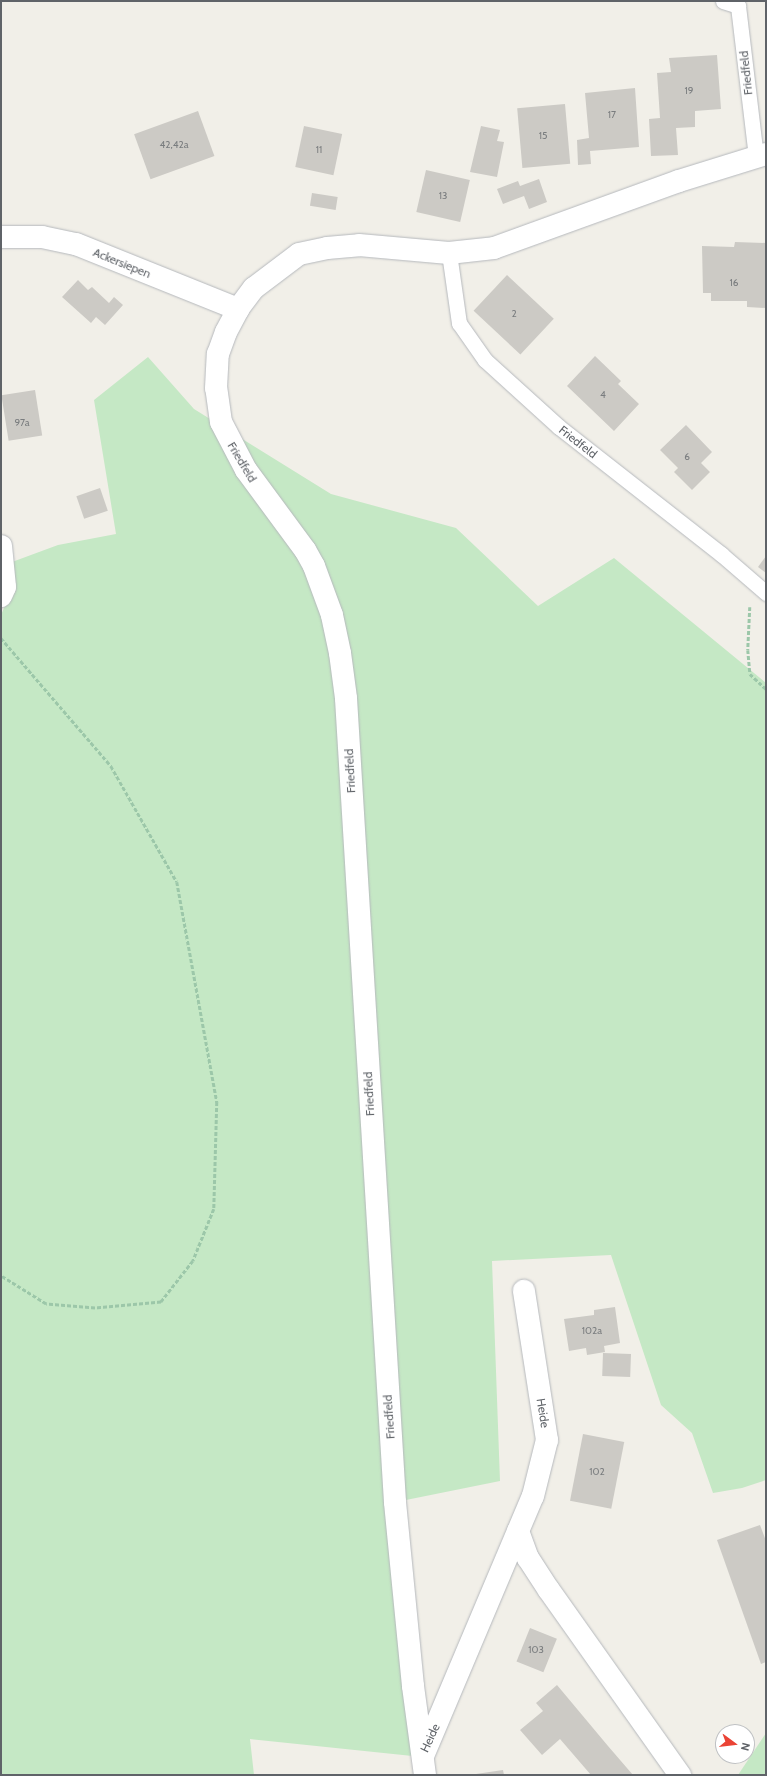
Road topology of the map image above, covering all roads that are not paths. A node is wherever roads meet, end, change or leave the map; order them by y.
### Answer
1 (722, 1) edge
2 (761, 155) edge
3 (1, 237) edge
4 (449, 253) junction
5 (238, 309) junction
6 (1, 546) edge
7 (766, 593) edge
8 (1, 596) edge
9 (524, 1291) dead end
10 (396, 1502) joint
11 (518, 1531) junction
12 (424, 1766) edge
13 (680, 1775) edge

1 - 2 lane, Friedfeld
2 - 4 street, Friedfeld
3 - 5 street, Ackersiepen
4 - 5 street, Friedfeld
4 - 7 lane, Friedfeld
5 - 10 street, Friedfeld
6 - 8 street
9 - 11 street, Heide
10 - 12 street, Heide
11 - 12 street, Heide
11 - 13 street

